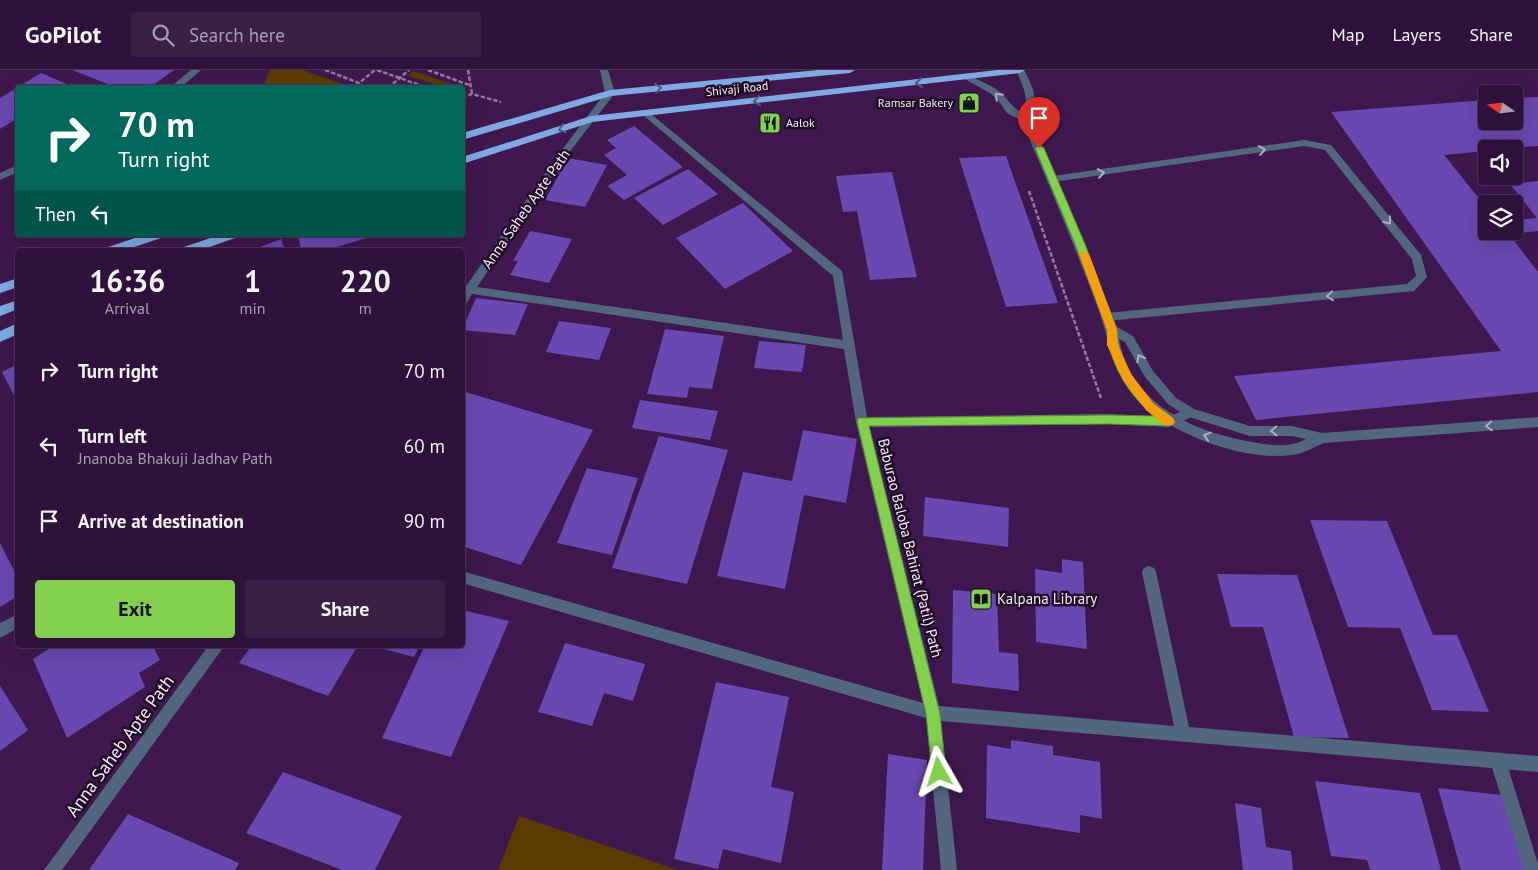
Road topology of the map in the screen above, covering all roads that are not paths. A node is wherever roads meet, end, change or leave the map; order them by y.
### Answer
1 (198, 70) edge
2 (604, 70) edge
3 (850, 70) edge
4 (1020, 70) edge
5 (967, 78) junction
6 (177, 85) edge
7 (610, 93) junction
8 (646, 113) junction
9 (1025, 118) junction
10 (591, 119) junction
11 (465, 136) edge
12 (465, 160) edge
13 (15, 170) edge
14 (0, 177) edge
15 (1053, 179) junction
16 (151, 237) edge
17 (225, 237) edge
18 (118, 248) edge
19 (192, 248) edge
20 (15, 283) edge
21 (0, 289) edge
22 (470, 290) junction
23 (465, 297) edge
24 (15, 305) edge
25 (0, 311) edge
26 (1107, 317) junction
27 (15, 330) edge
28 (1112, 330) junction
29 (0, 337) edge
30 (850, 345) junction
31 (1190, 413) junction
32 (862, 422) junction
33 (1170, 422) junction
34 (1538, 422) edge
35 (1322, 438) junction
36 (1149, 572) dead end
37 (465, 578) edge
38 (15, 622) edge
39 (0, 632) edge
40 (216, 648) edge
41 (933, 714) junction
42 (1183, 735) junction
43 (1498, 761) junction
44 (1538, 764) edge
45 (52, 870) edge
46 (949, 870) edge
47 (1532, 870) edge

1 - 6 street
2 - 7 street
7 -> 3 highway, Shivaji Road
4 - 5 highway, Shivaji Road
4 - 9 street
5 -> 8 highway, Shivaji Road
9 -> 5 street
7 - 10 street, Anna Saheb Apte Path
7 - 11 highway, Shivaji Road
8 - 10 highway, Shivaji Road
8 - 30 street, Baburao Baloba Bahirat (Patil) Path
9 - 15 street
10 -> 12 highway, Shivaji Road
10 - 22 street, Anna Saheb Apte Path
13 - 14 street
15 - 26 street
15 -> 26 street
16 - 18 highway
17 - 19 highway
20 - 21 highway
22 - 23 street, Anna Saheb Apte Path
22 - 30 street
24 - 25 highway
26 - 28 street
27 - 29 highway
31 -> 28 street
28 - 33 street
30 - 32 street, Baburao Baloba Bahirat (Patil) Path
31 - 33 street
35 -> 31 street
32 - 33 street
32 - 41 street, Baburao Baloba Bahirat (Patil) Path
35 -> 33 street
34 -> 35 street
36 - 42 street
37 - 41 street
38 - 39 street
40 - 45 street, Anna Saheb Apte Path
41 - 42 street
41 - 46 street, Baburao Baloba Bahirat (Patil) Path
42 - 43 street
43 - 44 street
43 - 47 street

